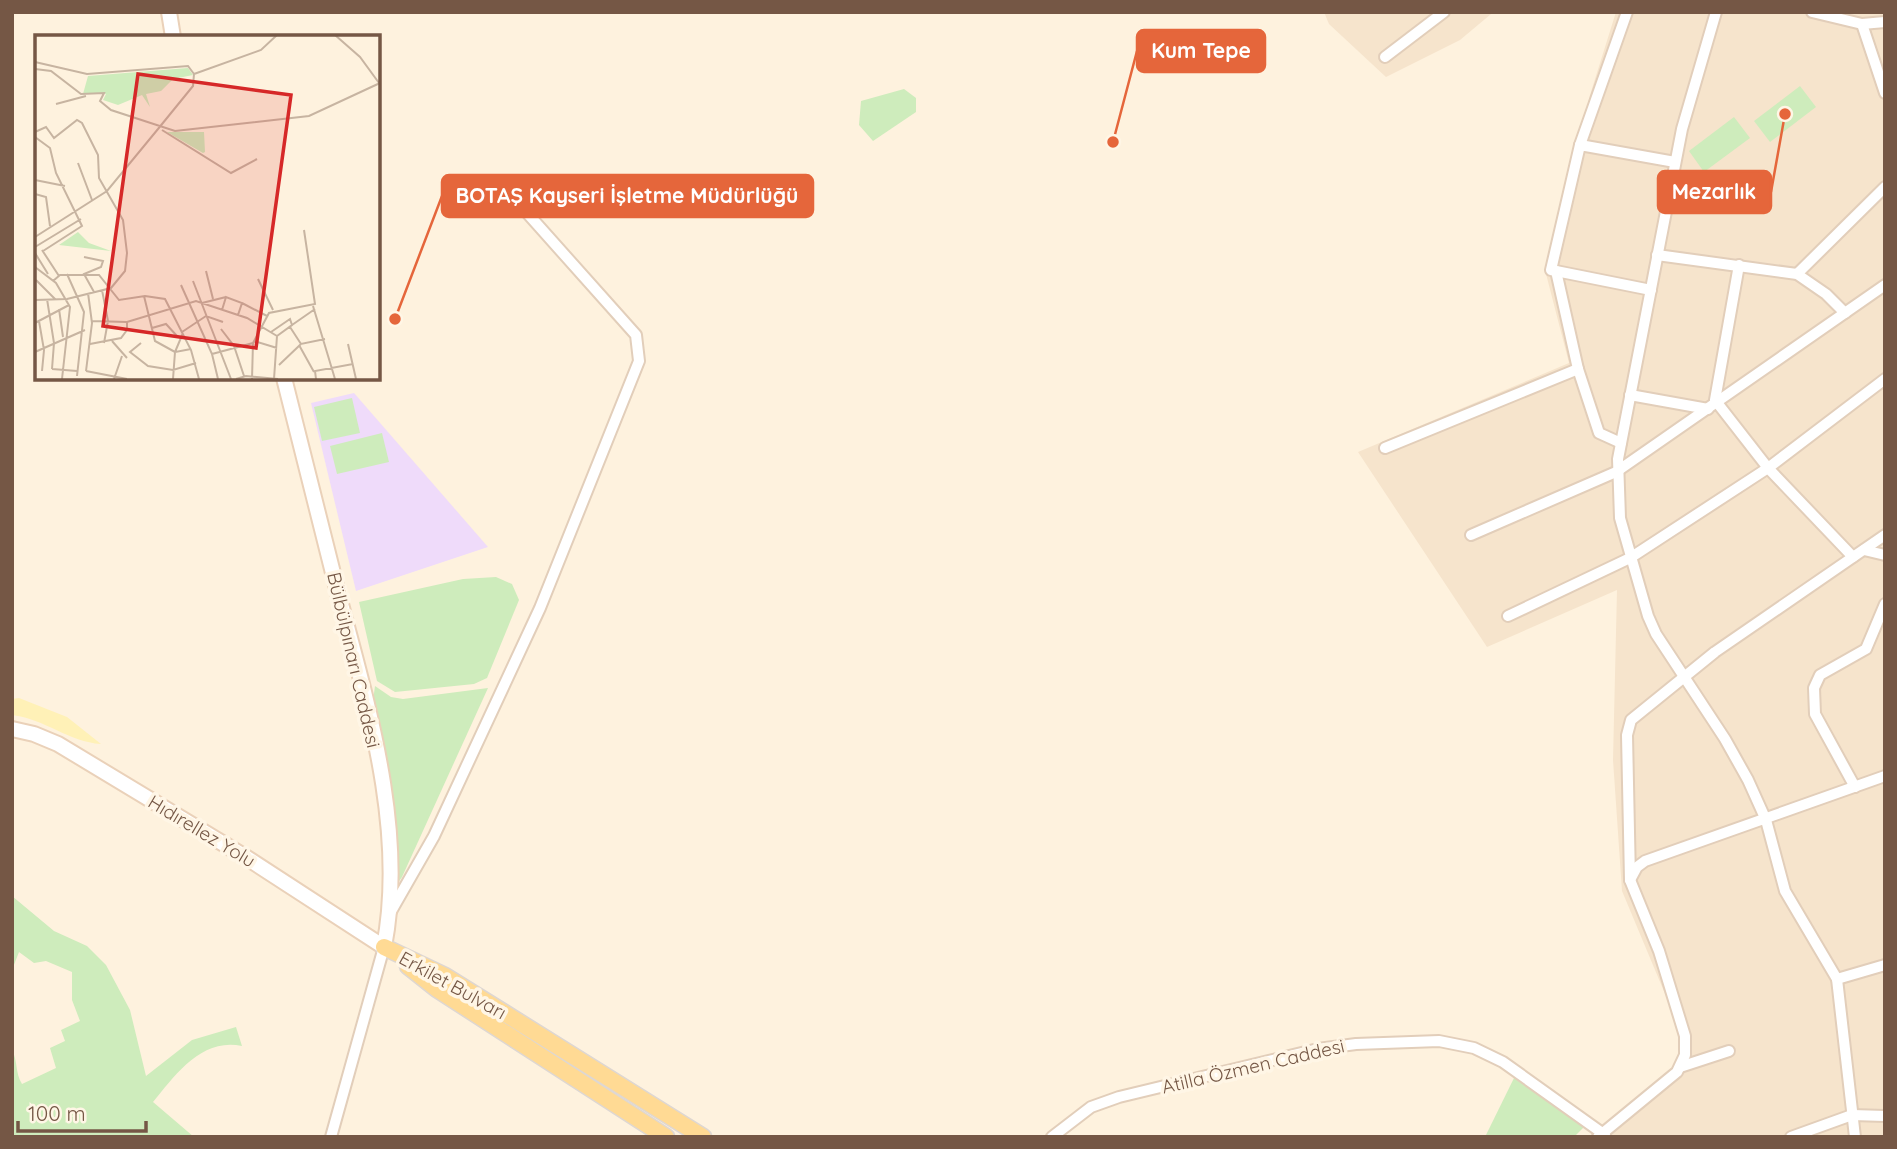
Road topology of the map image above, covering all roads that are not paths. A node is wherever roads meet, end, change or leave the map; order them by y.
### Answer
1 (169, 12) edge
2 (1444, 12) edge
3 (1627, 12) edge
4 (1716, 12) edge
5 (1812, 12) edge
6 (1846, 16) edge
7 (1885, 22) edge
8 (1863, 24) junction
9 (173, 35) edge
10 (1385, 57) dead end
11 (1885, 93) edge
12 (1580, 145) junction
13 (1675, 162) junction
14 (503, 186) dead end
15 (1885, 187) edge
16 (1657, 255) junction
17 (1739, 265) junction
18 (1556, 271) junction
19 (1797, 274) junction
20 (1885, 285) edge
21 (1651, 290) junction
22 (1845, 313) junction
23 (1578, 369) junction
24 (1885, 379) edge
25 (284, 380) edge
26 (1630, 395) junction
27 (1712, 406) junction
28 (1621, 443) junction
29 (1385, 448) dead end
30 (1768, 468) junction
31 (1616, 472) junction
32 (1471, 535) dead end
33 (1885, 535) edge
34 (1864, 550) junction
35 (1885, 555) edge
36 (1853, 557) junction
37 (1630, 558) junction
38 (1885, 604) edge
39 (1508, 616) dead end
40 (1684, 675) junction
41 (12, 729) edge
42 (1885, 776) edge
43 (1855, 787) junction
44 (1766, 820) junction
45 (1630, 880) junction
46 (390, 913) junction
47 (384, 947) junction
48 (1885, 965) edge
49 (1837, 979) junction
50 (1729, 1051) dead end
51 (1681, 1066) junction
52 (1852, 1115) junction
53 (1885, 1116) edge
54 (1603, 1135) edge
55 (331, 1137) edge
56 (666, 1137) edge
57 (703, 1137) edge
58 (1052, 1137) edge
59 (1791, 1137) edge
60 (1855, 1137) edge

1 - 9 street
2 - 10 street
3 - 12 street
4 - 13 street
5 - 6 street
6 - 8 street
7 - 8 street
8 - 11 street
12 - 13 street
12 - 18 street
13 - 16 street
14 - 46 street
15 - 19 street
16 - 17 street
16 - 21 street
17 - 19 street
17 - 27 street
18 - 21 street
18 - 23 street
19 - 22 street
20 - 22 street
21 - 26 street
22 - 27 street
23 - 28 street
23 - 29 street
24 - 30 street
25 - 46 street, Bülbülpınarı Caddesi
26 - 27 street
26 - 28 street
27 - 30 street
27 - 31 street
28 - 31 street
30 - 36 street
30 - 37 street
31 - 32 street
31 - 37 street
33 - 34 street
34 - 35 street
34 - 36 street
36 - 40 street
37 - 39 street
37 - 40 street
38 - 43 street
40 - 44 street
40 - 45 street
41 - 47 street, Hıdırellez Yolu
42 - 43 street
43 - 44 street
44 - 45 street
44 - 49 street
45 - 51 street
46 - 47 street, Bülbülpınarı Caddesi
47 - 55 street
47 - 56 main road, Erkilet Bulvarı
47 - 57 main road, Erkilet Bulvarı
48 - 49 street
49 - 52 street
50 - 51 street
51 - 54 street
52 - 53 street
52 - 59 street
52 - 60 street
54 - 58 street, Atilla Özmen Caddesi

